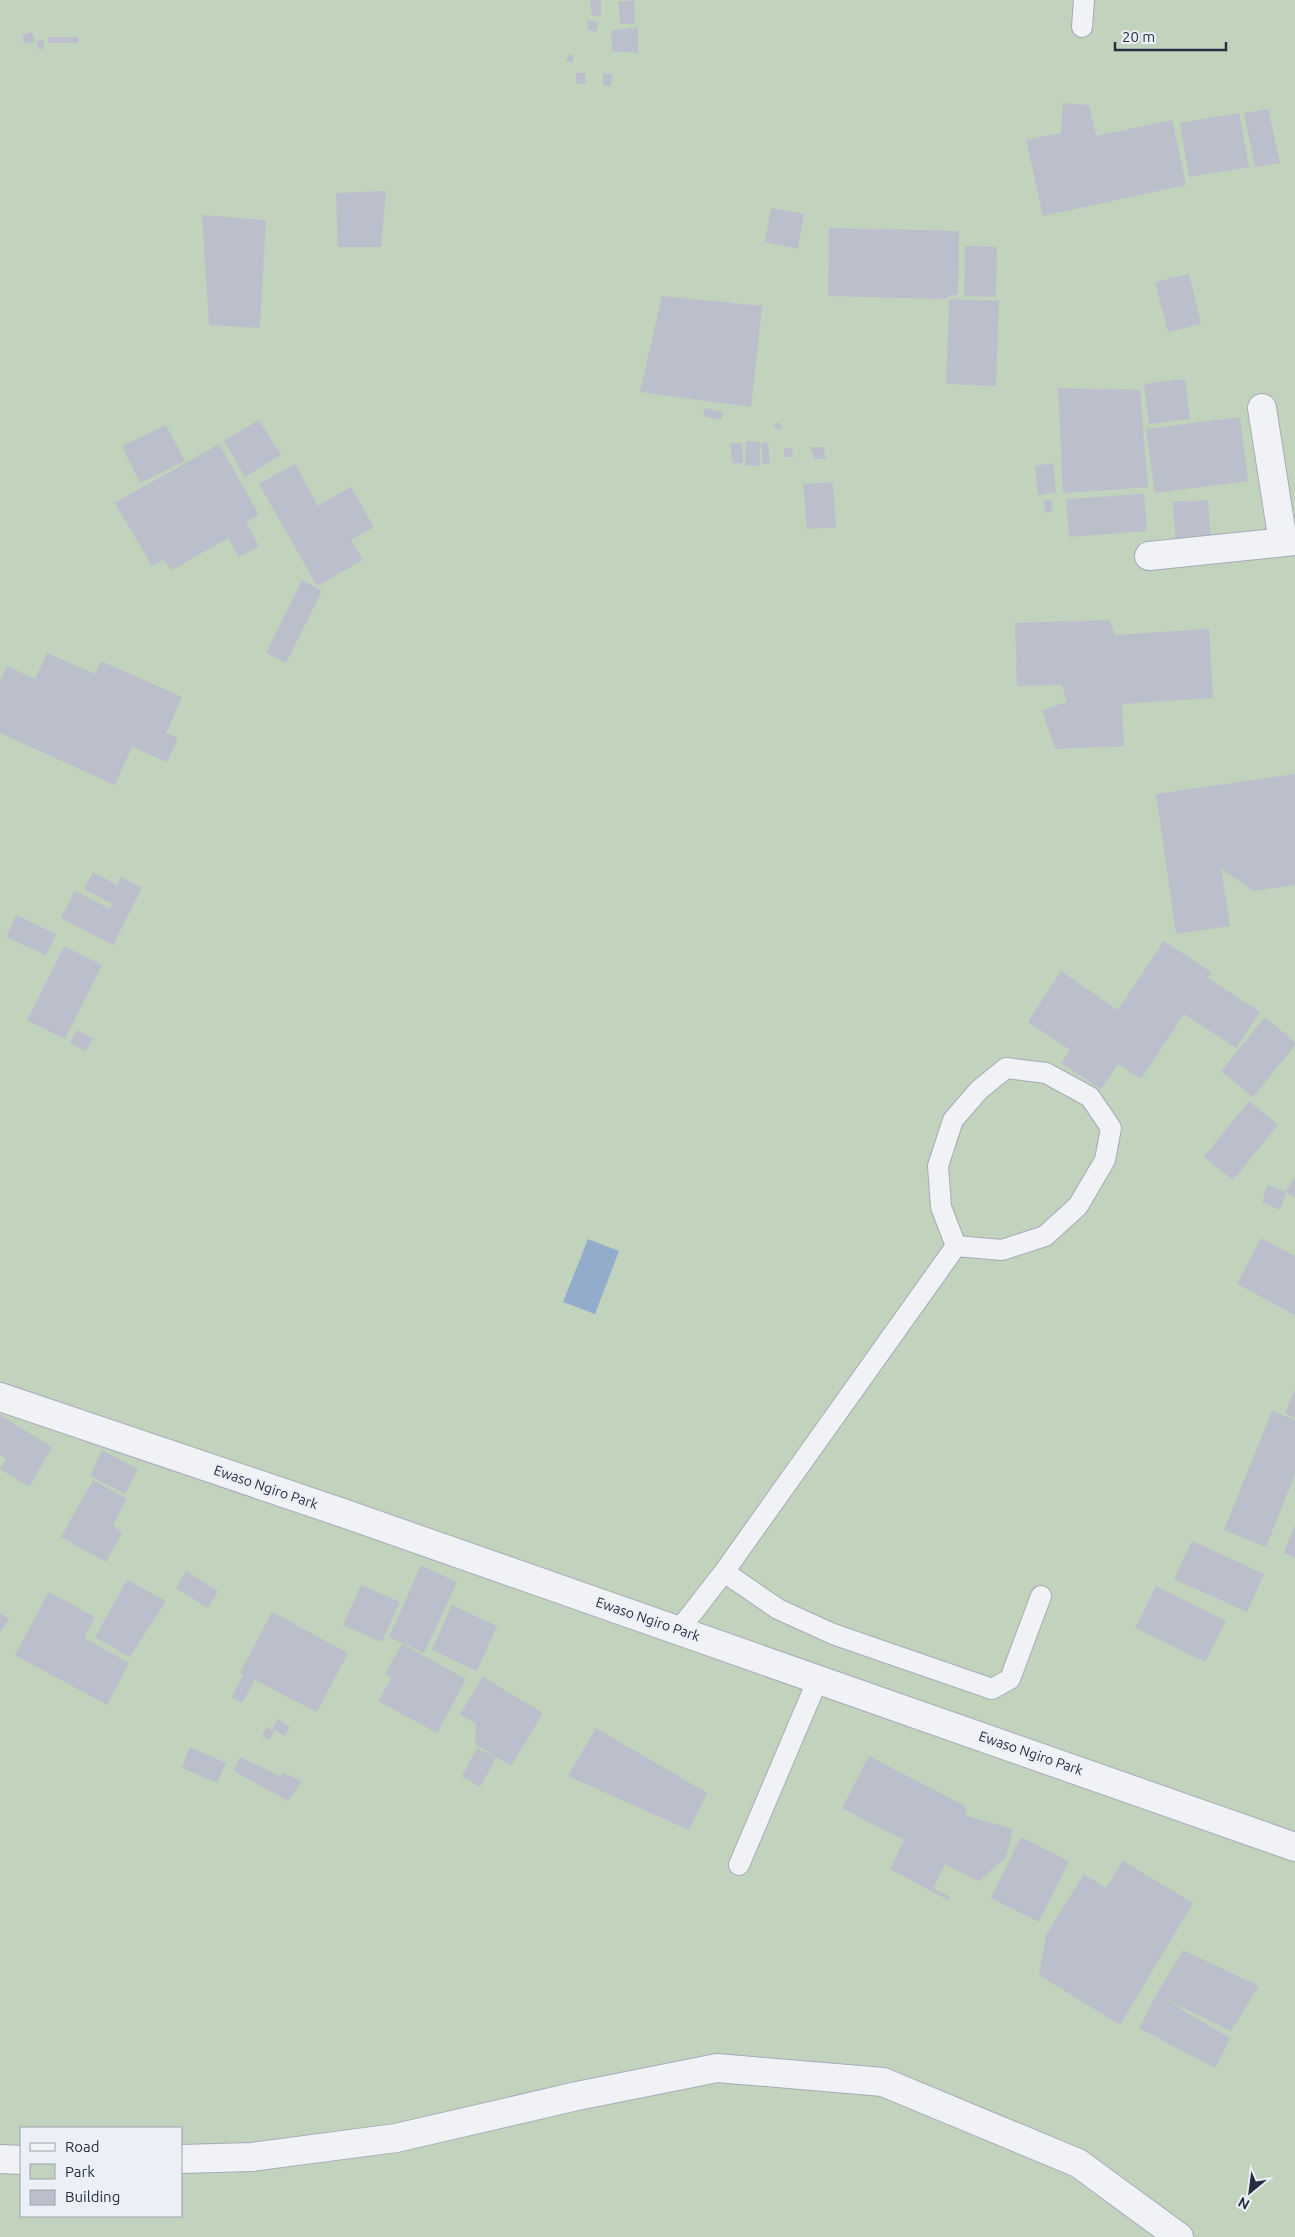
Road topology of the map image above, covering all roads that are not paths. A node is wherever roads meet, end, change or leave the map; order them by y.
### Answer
1 (1084, 0) edge
2 (1082, 27) dead end
3 (1262, 408) dead end
4 (1289, 541) edge
5 (1148, 556) dead end
6 (956, 1246) junction
7 (0, 1397) edge
8 (724, 1572) junction
9 (1041, 1596) dead end
10 (679, 1630) junction
11 (818, 1679) junction
12 (1295, 1847) edge
13 (739, 1865) dead end
14 (0, 2159) edge
15 (182, 2159) edge
16 (20, 2160) edge
17 (1180, 2237) edge

1 - 2 lane
3 - 4 street
4 - 5 street
6 - 6 lane
6 - 8 lane
7 - 10 street, Ewaso Ngiro Park
8 - 9 lane
8 - 10 lane
10 - 11 street, Ewaso Ngiro Park
11 - 12 street, Ewaso Ngiro Park
11 - 13 lane
14 - 16 street
15 - 17 street

